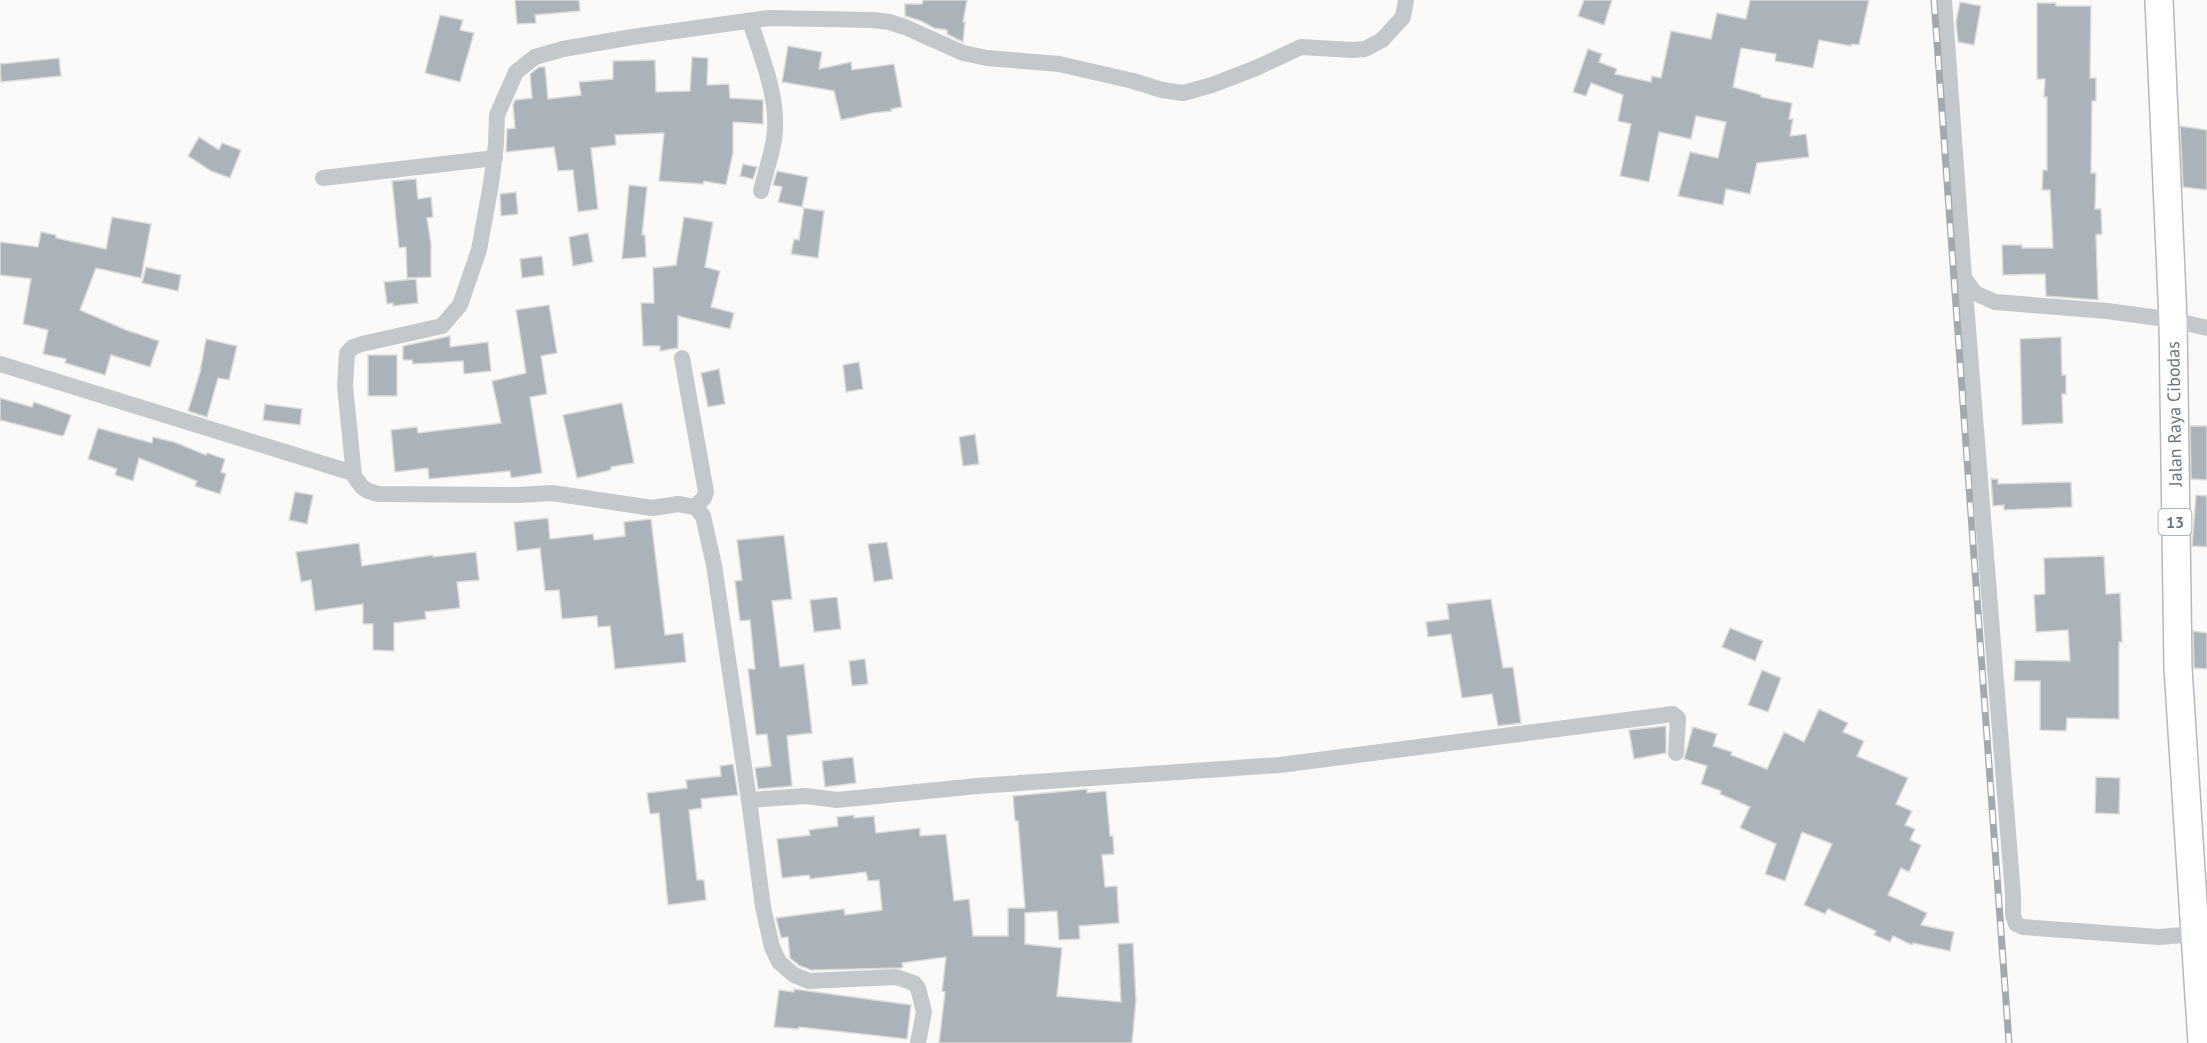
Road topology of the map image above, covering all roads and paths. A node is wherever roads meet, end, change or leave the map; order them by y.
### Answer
1 (1406, 0) edge
2 (1944, 0) edge
3 (2159, 0) edge
4 (750, 21) junction
5 (495, 158) junction
6 (323, 178) dead end
7 (761, 191) dead end
8 (1964, 278) junction
9 (2173, 320) junction
10 (2207, 328) edge
11 (682, 358) dead end
12 (0, 364) edge
13 (353, 473) junction
14 (695, 507) junction
15 (1676, 753) dead end
16 (749, 800) junction
17 (2200, 898) edge
18 (2196, 934) junction
19 (2202, 972) edge
20 (918, 1043) edge
21 (2202, 1043) edge

1 - 4 street
2 - 8 street
3 - 9 highway, Jalan Raya Cibodas / 13
4 - 5 street
4 - 7 street
5 - 6 street
5 - 13 street
8 - 9 street
8 - 18 street
9 - 10 street
9 - 17 highway, Jalan Raya Cibodas / 13
11 - 14 street
12 - 13 street
13 - 14 street
14 - 16 street
15 - 16 street
16 - 20 street
17 - 18 highway, Jalan Raya Cibodas / 13
18 - 19 highway, Jalan Raya Cibodas / 13
19 - 21 highway, Jalan Raya Cibodas / 13

